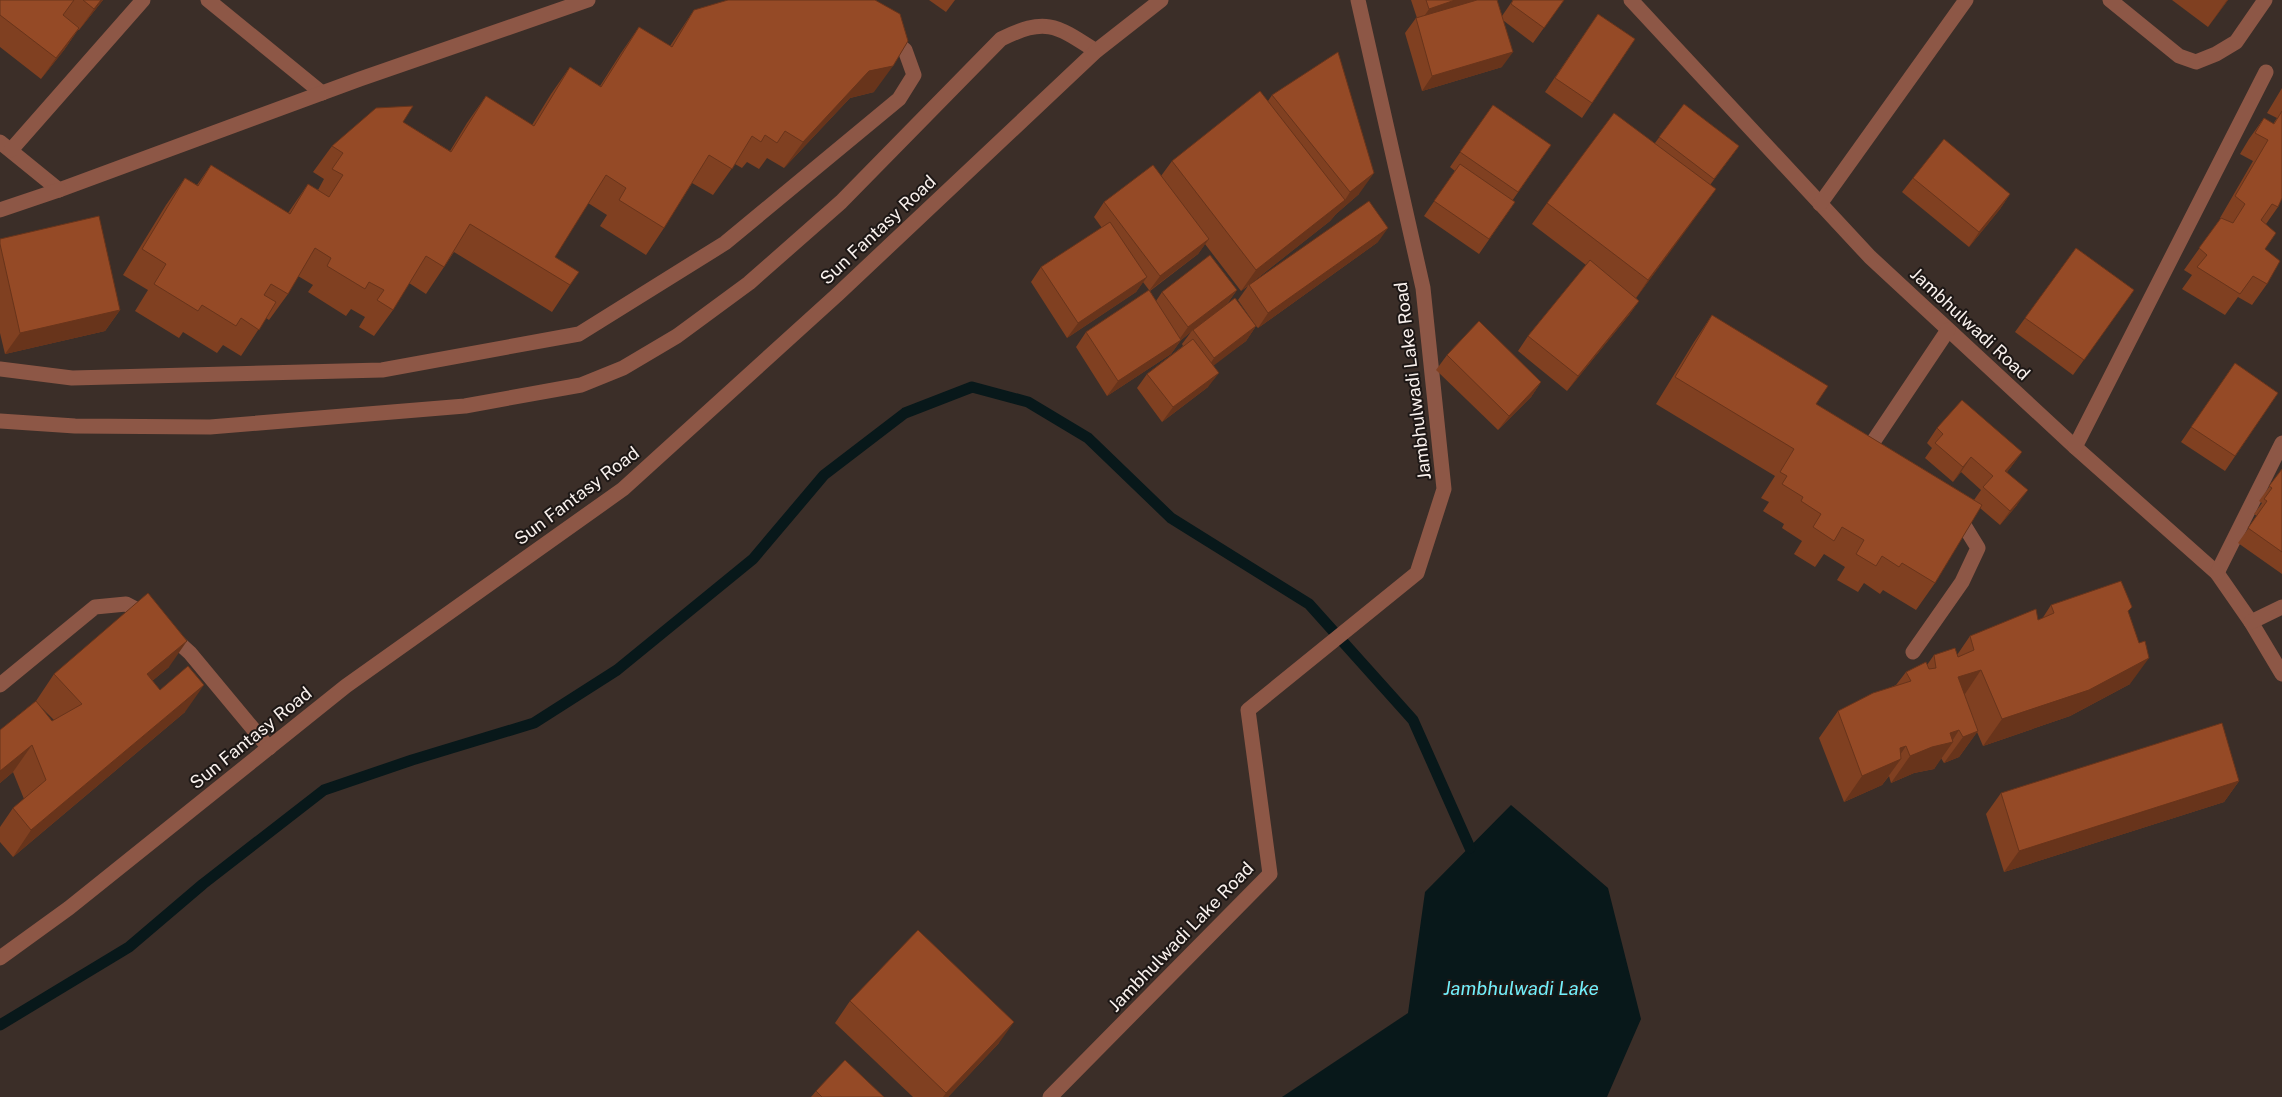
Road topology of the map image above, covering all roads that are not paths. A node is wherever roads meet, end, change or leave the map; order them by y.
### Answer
1 (144, 0) edge
2 (208, 0) edge
3 (588, 0) edge
4 (1161, 0) edge
5 (1358, 0) edge
6 (1631, 0) edge
7 (1966, 0) edge
8 (2110, 0) edge
9 (2265, 0) edge
10 (877, 26) edge
11 (1096, 51) junction
12 (2266, 72) dead end
13 (322, 93) junction
14 (6, 146) edge
15 (59, 190) junction
16 (1820, 204) junction
17 (0, 210) edge
18 (1948, 330) junction
19 (0, 369) edge
20 (0, 421) edge
21 (2282, 443) edge
22 (2075, 447) junction
23 (1891, 468) edge
24 (1946, 510) edge
25 (2217, 573) junction
26 (2282, 607) edge
27 (2251, 622) junction
28 (1913, 652) dead end
29 (2282, 674) edge
30 (0, 685) edge
31 (269, 748) junction
32 (0, 958) edge
33 (1050, 1097) edge

1 - 14 street
2 - 13 street
3 - 13 street
4 - 11 street, Sun Fantasy Road
5 - 33 street, Jambhulwadi Lake Road
6 - 16 street, Jambhulwadi Road
7 - 16 street
8 - 9 street
10 - 19 street
11 - 20 street
11 - 31 street, Sun Fantasy Road
12 - 22 street
13 - 15 street
14 - 15 street
15 - 17 street
16 - 18 street, Jambhulwadi Road
18 - 22 street, Jambhulwadi Road
18 - 23 street
21 - 25 street
22 - 25 street, Jambhulwadi Road
24 - 28 street
25 - 27 street, Jambhulwadi Road
26 - 27 street
27 - 29 street, Jambhulwadi Road
30 - 31 street
31 - 32 street, Sun Fantasy Road

